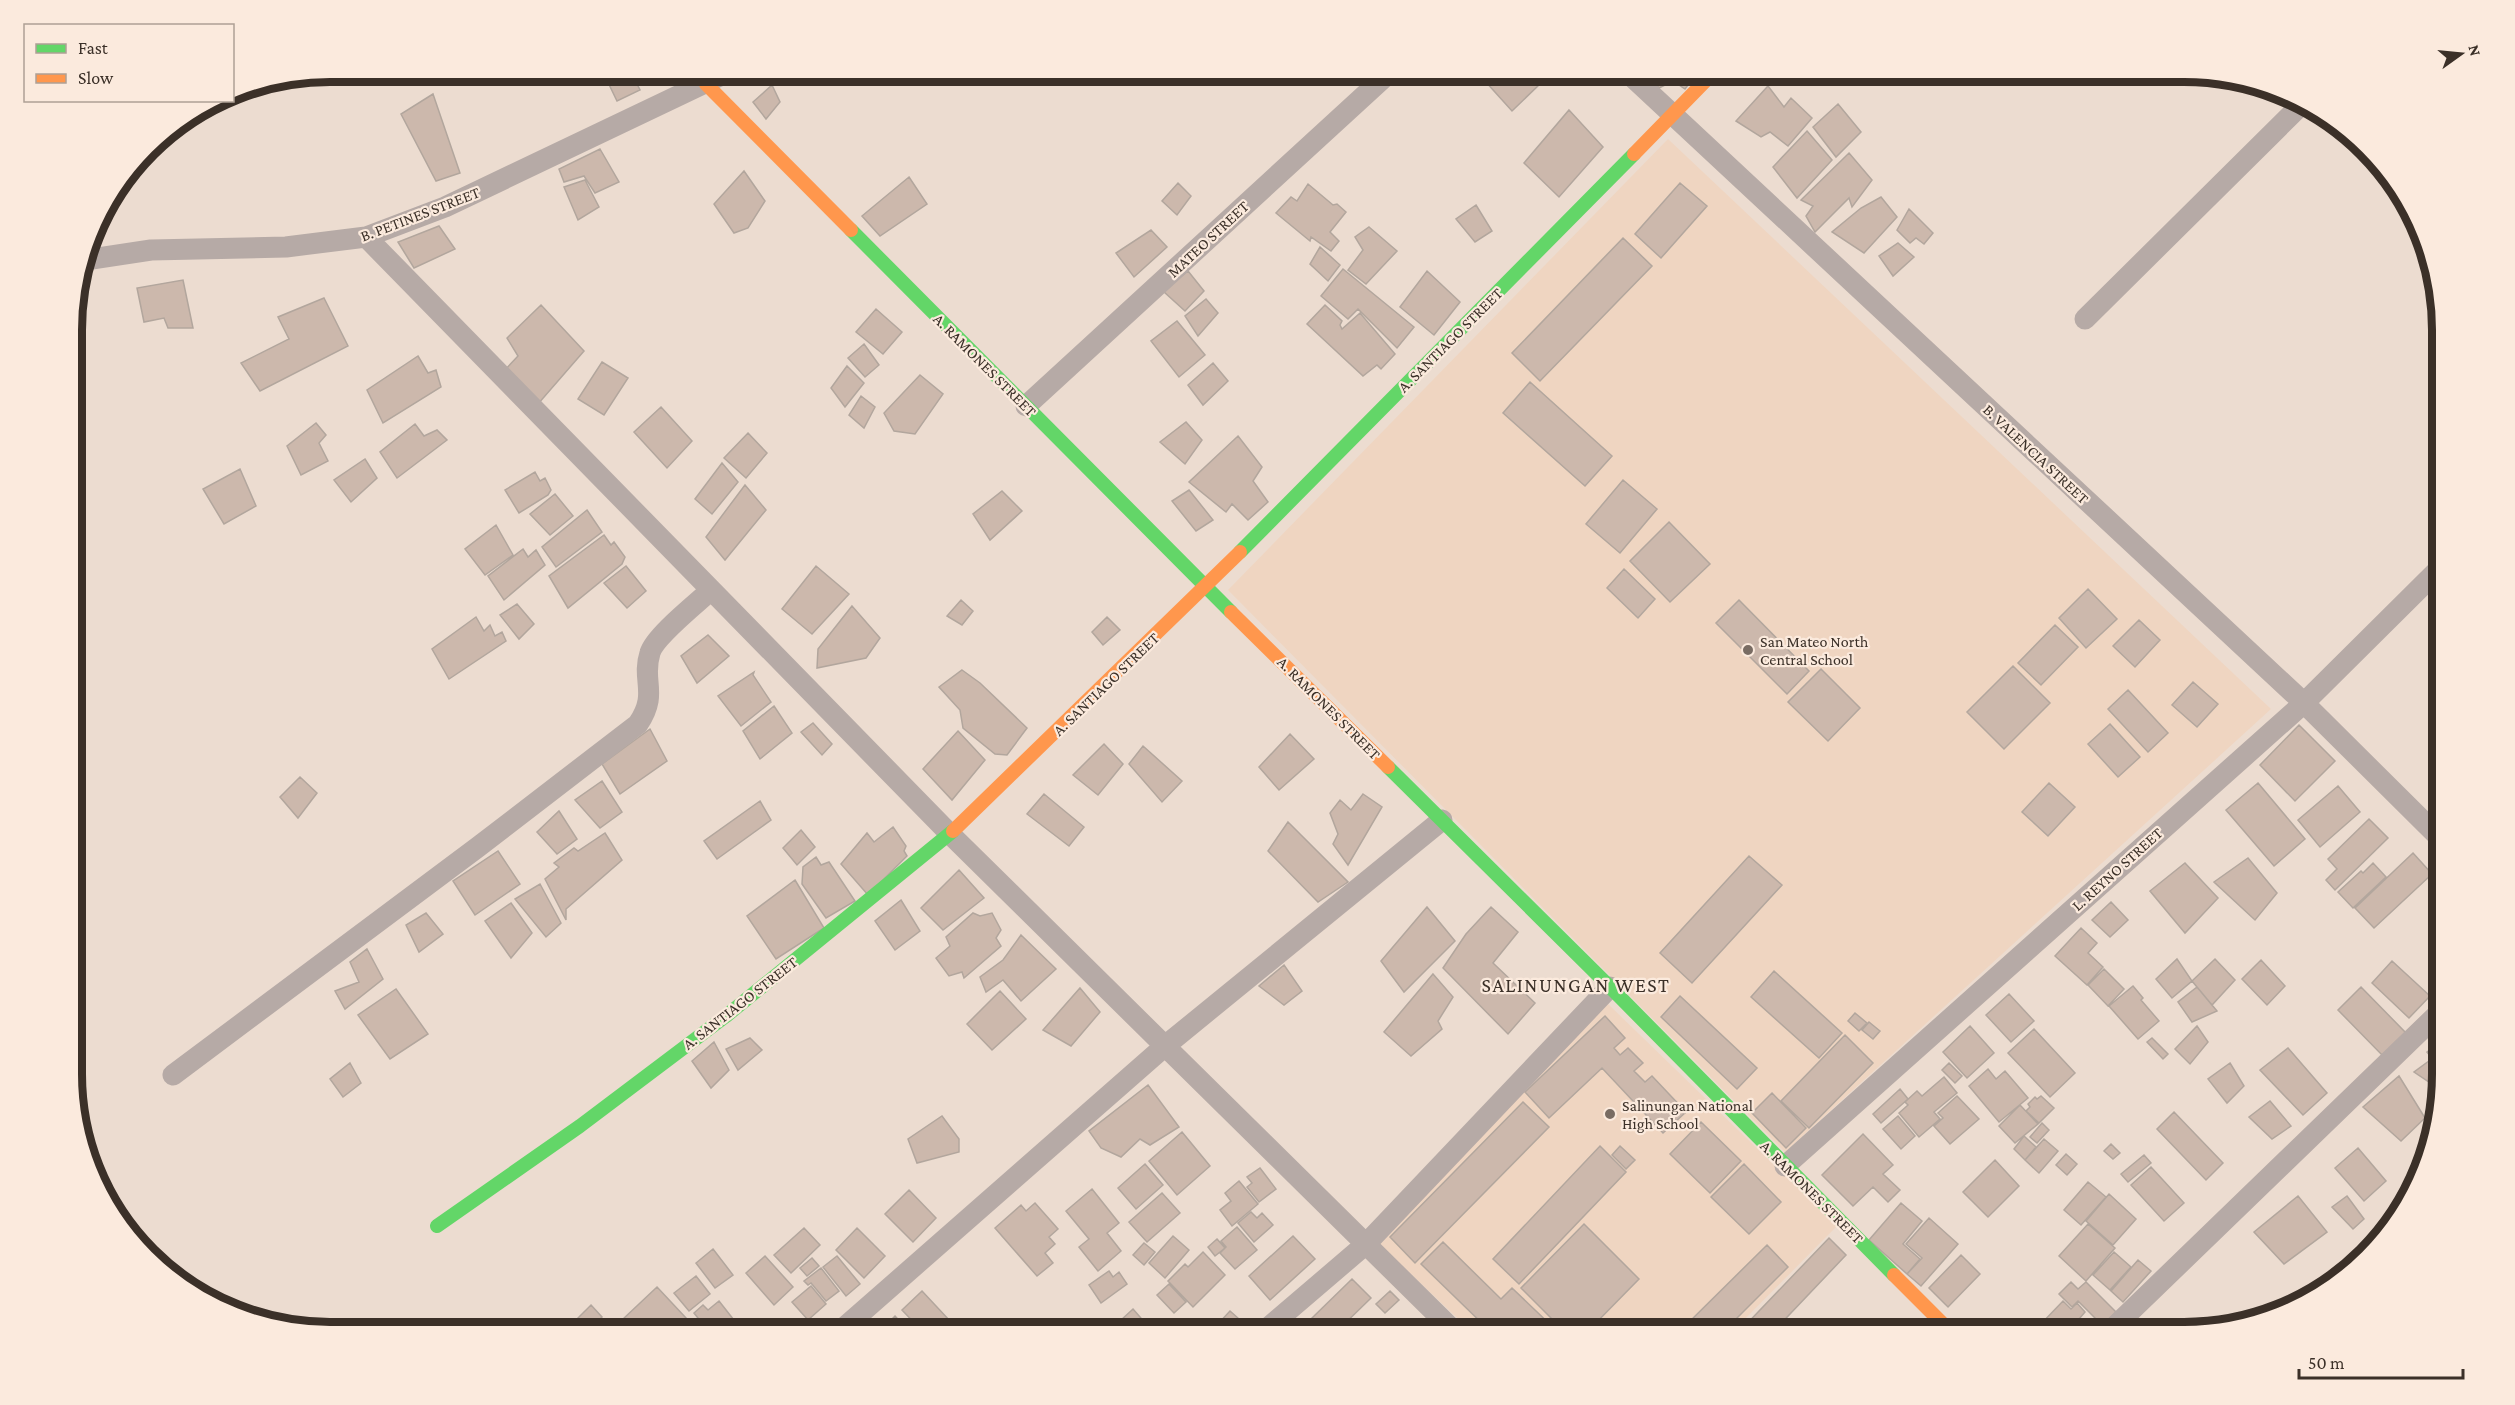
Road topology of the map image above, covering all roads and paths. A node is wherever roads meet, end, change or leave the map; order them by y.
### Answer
1 (710, 82) edge
2 (1379, 82) edge
3 (1638, 82) edge
4 (1704, 82) edge
5 (706, 84) junction
6 (2297, 109) edge
7 (1672, 114) junction
8 (366, 237) junction
9 (93, 259) edge
10 (2085, 319) dead end
11 (1026, 406) junction
12 (2432, 576) edge
13 (1206, 587) junction
14 (711, 590) junction
15 (2304, 703) junction
16 (1442, 820) junction
17 (2432, 830) edge
18 (951, 834) junction
19 (1610, 987) junction
20 (2432, 1020) edge
21 (1165, 1046) junction
22 (172, 1075) dead end
23 (1785, 1166) junction
24 (437, 1226) dead end
25 (1366, 1244) junction
26 (851, 1322) edge
27 (1275, 1322) edge
28 (1445, 1322) edge
29 (1941, 1322) edge
30 (2119, 1322) edge

1 - 5 street, B. PETINES STREET
2 - 11 street, MATEO STREET
3 - 7 street, B. VALENCIA STREET
4 - 7 street, A. SANTIAGO STREET
5 - 8 street, B. PETINES STREET
5 - 11 street, A. RAMONES STREET
6 - 10 street
7 - 13 street, A. SANTIAGO STREET
7 - 15 street, B. VALENCIA STREET
8 - 9 street, B. PETINES STREET
8 - 14 street
11 - 13 street, A. RAMONES STREET
12 - 15 street, L. REYNO STREET
13 - 16 street, A. RAMONES STREET
13 - 18 street, A. SANTIAGO STREET
14 - 18 street
14 - 22 street
15 - 17 street, B. VALENCIA STREET
15 - 23 street, L. REYNO STREET
16 - 19 street, A. RAMONES STREET
16 - 21 street
18 - 21 street
18 - 24 street, A. SANTIAGO STREET
19 - 23 street, A. RAMONES STREET
19 - 25 street
20 - 30 street
21 - 25 street
21 - 26 street
23 - 29 street, A. RAMONES STREET
25 - 27 street
25 - 28 street

